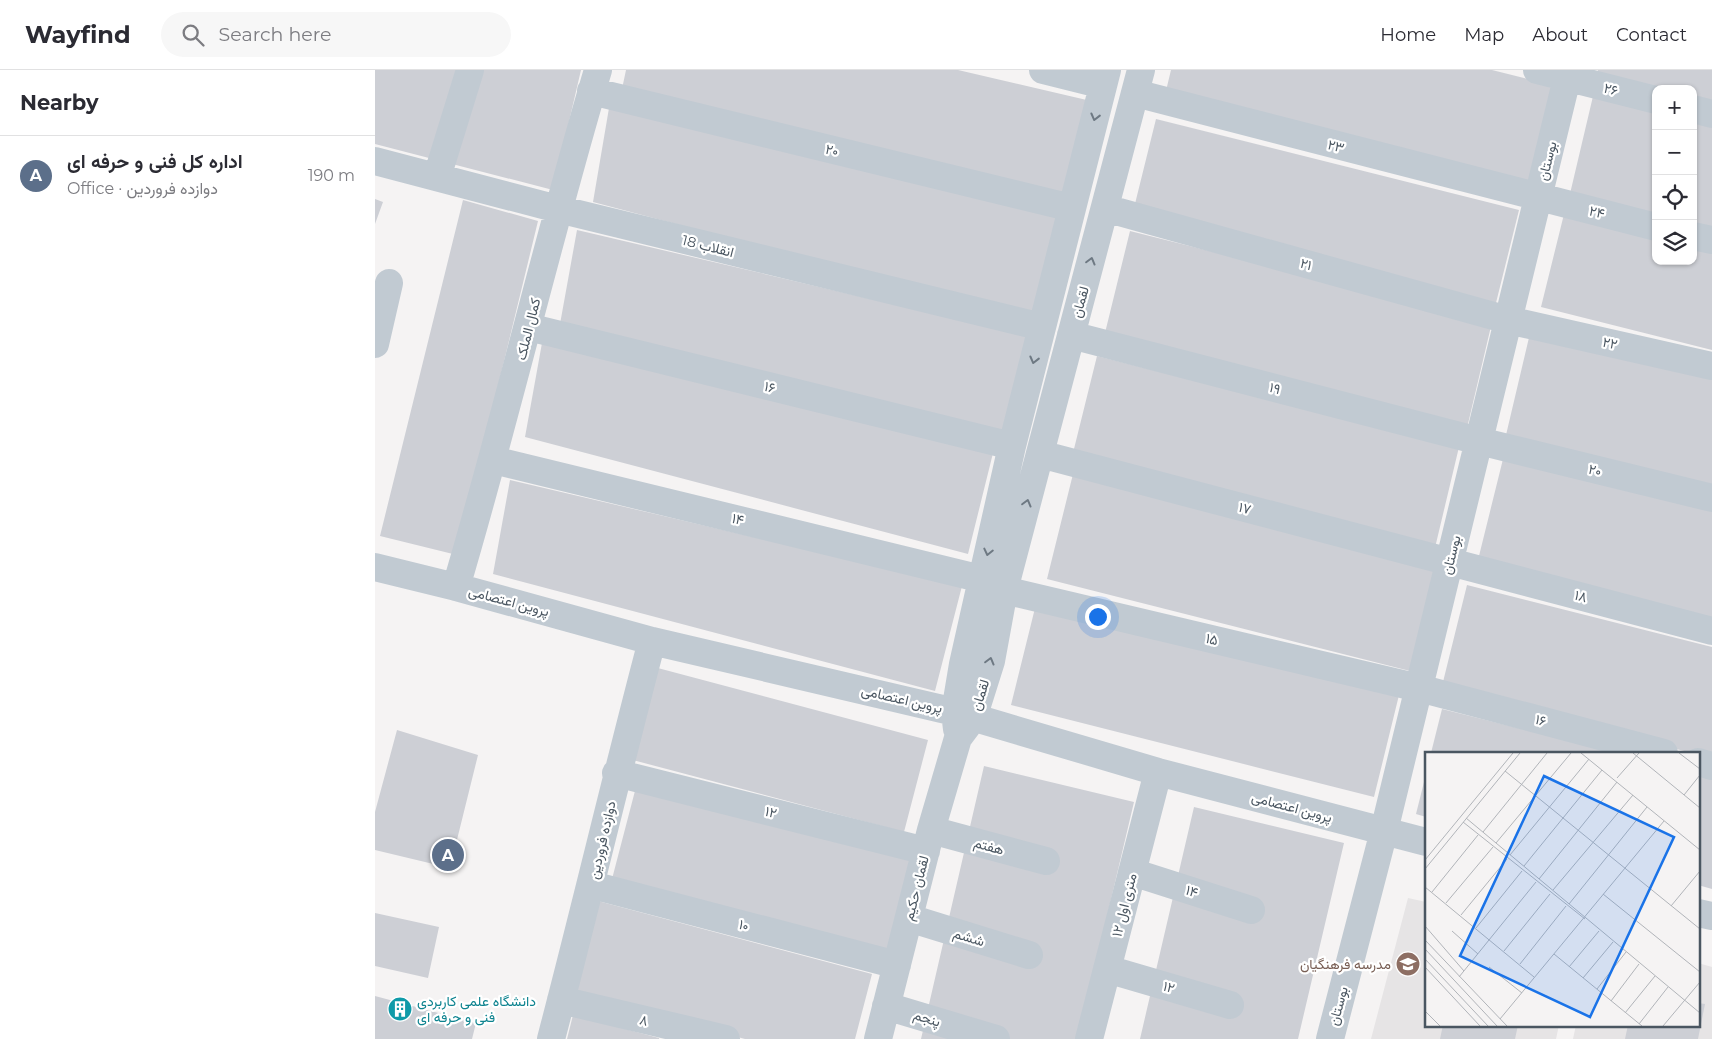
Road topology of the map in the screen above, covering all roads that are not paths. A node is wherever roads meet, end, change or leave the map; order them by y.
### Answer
1 (469, 70) edge
2 (1043, 70) edge
3 (1537, 70) edge
4 (1568, 74) edge
5 (1105, 78) edge
6 (595, 81) edge
7 (1138, 82) edge
8 (1652, 99) edge
9 (1697, 111) edge
10 (1712, 114) edge
11 (375, 161) edge
12 (437, 177) junction
13 (1538, 198) junction
14 (1072, 208) junction
15 (1105, 208) junction
16 (558, 209) junction
17 (1652, 226) edge
18 (1697, 237) edge
19 (1712, 240) edge
20 (389, 283) dead end
21 (1508, 320) junction
22 (1042, 326) junction
23 (528, 328) junction
24 (1071, 335) junction
25 (375, 344) edge
26 (1712, 366) edge
27 (1479, 441) junction
28 (1012, 446) junction
29 (1040, 454) junction
30 (493, 460) junction
31 (1712, 498) edge
32 (1450, 561) junction
33 (375, 567) edge
34 (993, 584) junction
35 (455, 587) junction
36 (1712, 631) edge
37 (652, 641) junction
38 (1419, 688) junction
39 (962, 722) junction
40 (1659, 752) edge
41 (1699, 762) edge
42 (1712, 766) edge
43 (1158, 772) junction
44 (617, 773) junction
45 (1384, 831) junction
46 (929, 840) junction
47 (1425, 842) edge
48 (1046, 861) dead end
49 (1132, 872) junction
50 (592, 884) junction
51 (1251, 910) dead end
52 (1699, 913) edge
53 (1712, 916) edge
54 (909, 918) junction
55 (1029, 955) dead end
56 (897, 965) junction
57 (1107, 968) junction
58 (561, 1000) junction
59 (1230, 1004) dead end
60 (886, 1006) junction
61 (551, 1039) edge
62 (727, 1039) edge
63 (877, 1039) edge
64 (996, 1039) edge
65 (1089, 1039) edge
66 (1329, 1039) edge

1 - 12 street
2 - 5 street
3 - 4 street, ۲۶
4 - 8 street, ۲۶
4 - 13 street, بوستان
5 -> 14 street, لقمان
6 - 14 street, ۲۰
6 - 16 street, کمال الملک
7 - 13 street, ۲۳
7 - 15 street, لقمان
9 - 10 street
11 - 12 street, انقلاب 18
12 - 16 street, انقلاب 18
13 - 17 street, ۲۴
13 - 21 street, بوستان
14 - 22 street, لقمان
15 - 21 street, ۲۱
24 -> 15 street, لقمان
16 - 22 street, انقلاب 18
16 - 23 street, کمال الملک
18 - 19 street
20 - 25 street
21 - 26 street, ۲۲
21 - 27 street, بوستان
22 -> 28 street, لقمان
23 - 28 street, ۱۶
23 - 30 street, کمال الملک
24 - 27 street, ۱۹
24 - 29 street, لقمان
27 - 31 street, ۲۰
27 - 32 street, بوستان
28 -> 34 street, لقمان
29 - 32 street, ۱۷
34 -> 29 street, لقمان
30 - 34 street, ۱۴
30 - 35 street, کمال الملک
32 - 36 street, ۱۸
32 - 38 street, بوستان
33 - 35 street, پروین اعتصامی
34 - 38 street, ۱۵
34 - 39 street, لقمان
35 - 37 street, پروین اعتصامی
37 - 39 street, پروین اعتصامی
37 - 44 street, دوازده فروردین
38 - 40 street, ۱۶
38 - 45 street, بوستان
39 - 43 street, پروین اعتصامی
39 - 46 street, لقمان حکیم
41 - 42 street
43 - 45 street, پروین اعتصامی
43 - 49 street, ۱۲ متری اول
44 - 46 street, ۱۲
44 - 50 street, دوازده فروردین
45 - 47 street, پروین اعتصامی
45 - 66 street, بوستان
46 - 48 street, هفتم
46 - 54 street, لقمان حکیم
49 - 51 street, ۱۴
49 - 57 street, ۱۲ متری اول
50 - 56 street, ۱۰
50 - 58 street, دوازده فروردین
52 - 53 street
54 - 55 street, ششم
54 - 56 street, لقمان حکیم
56 - 60 street, لقمان حکیم
57 - 59 street, ۱۲
57 - 65 street, ۱۲ متری اول
58 - 61 street, دوازده فروردین
58 - 62 street, ۸
60 - 63 street, لقمان حکیم
60 - 64 street, پنجم

